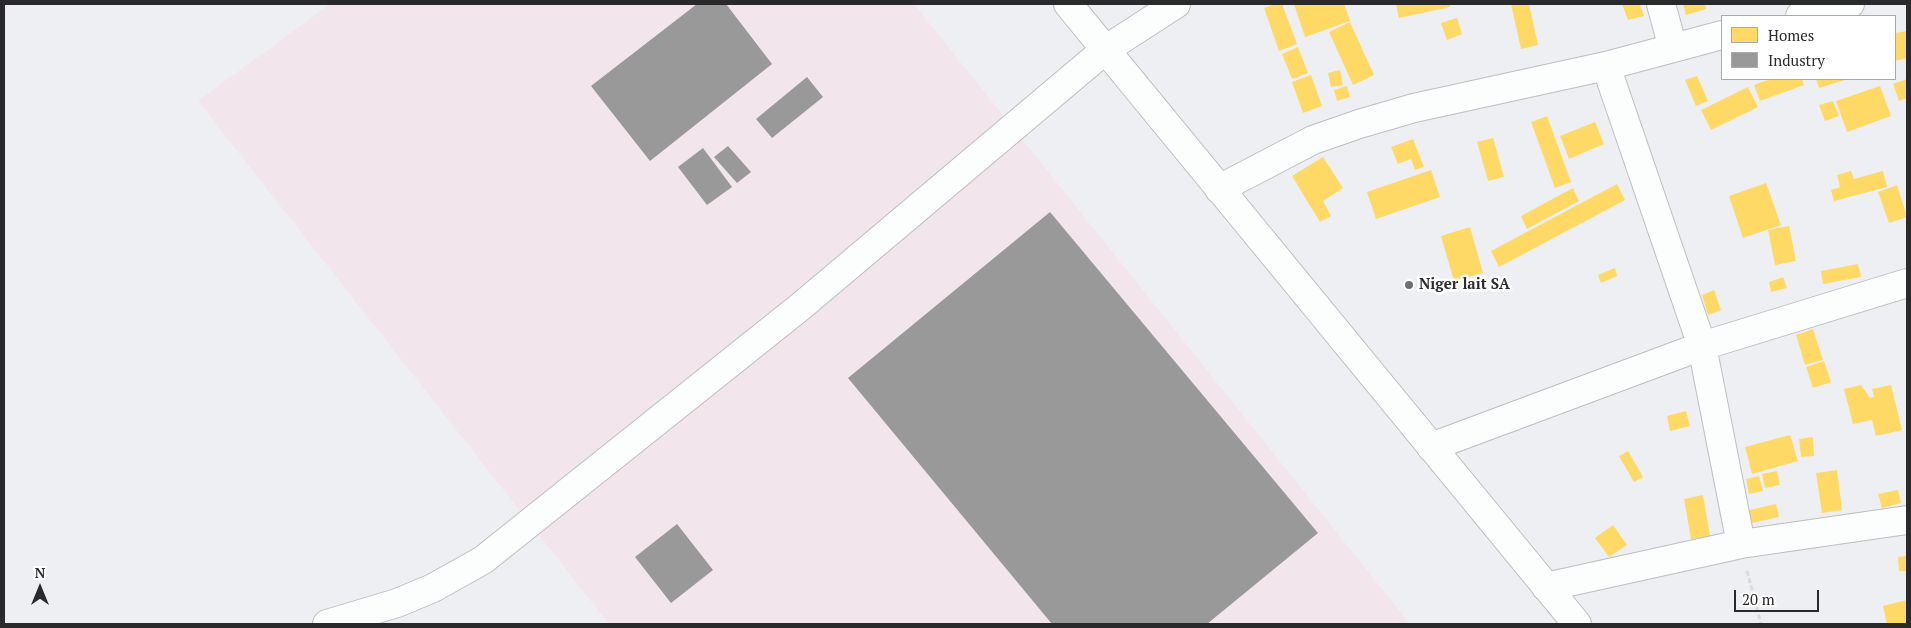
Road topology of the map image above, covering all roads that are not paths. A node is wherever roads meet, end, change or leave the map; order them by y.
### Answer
1 (1068, 4) edge
2 (1176, 4) edge
3 (1662, 4) edge
4 (1850, 4) edge
5 (1804, 15) edge
6 (1721, 36) edge
7 (1673, 48) junction
8 (1105, 50) junction
9 (1606, 66) junction
10 (1219, 189) junction
11 (1907, 283) edge
12 (1702, 346) junction
13 (1431, 447) junction
14 (1907, 520) edge
15 (1741, 544) junction
16 (1546, 587) junction
17 (327, 624) edge
18 (1577, 624) edge

1 - 8 main road
2 - 8 main road
3 - 7 main road
4 - 5 main road
6 - 7 main road
7 - 9 main road
8 - 10 main road
8 - 17 main road
9 - 10 main road
9 - 12 main road
10 - 13 main road
11 - 12 main road
12 - 13 main road
12 - 15 main road
13 - 16 main road
14 - 15 main road
15 - 16 main road
16 - 18 main road

